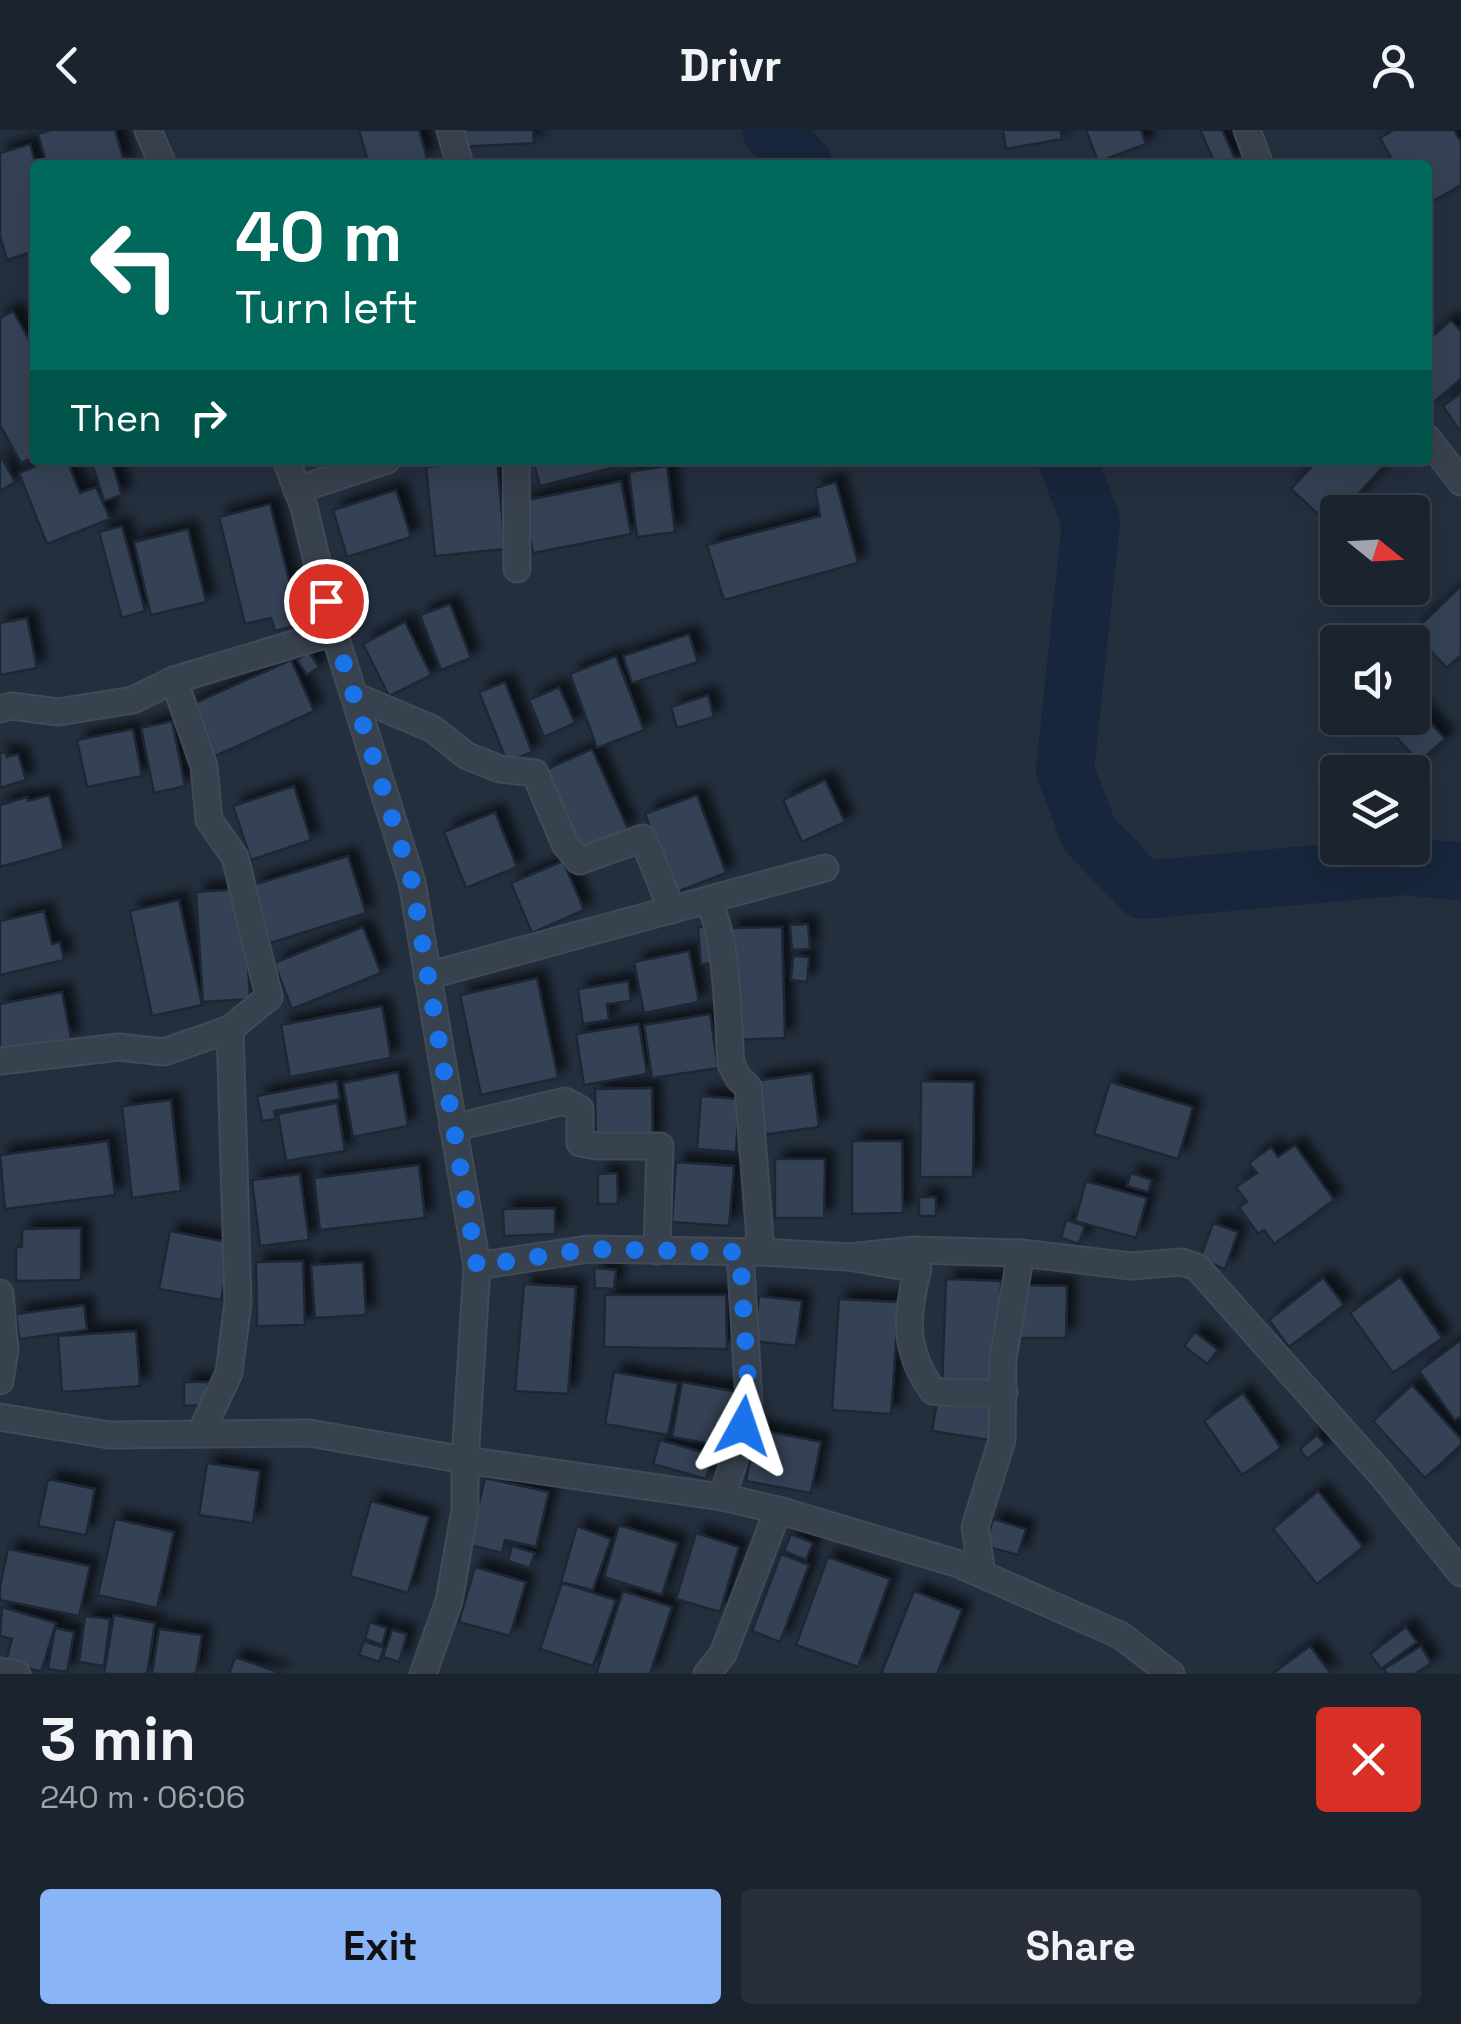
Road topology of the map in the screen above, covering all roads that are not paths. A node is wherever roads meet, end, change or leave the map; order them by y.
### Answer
1 (148, 130) edge
2 (450, 130) edge
3 (1247, 130) edge
4 (161, 160) edge
5 (459, 160) edge
6 (1258, 160) edge
7 (1432, 443) edge
8 (288, 465) edge
9 (373, 465) edge
10 (516, 465) edge
11 (1461, 482) edge
12 (298, 490) junction
13 (517, 569) dead end
14 (334, 632) junction
15 (174, 680) junction
16 (355, 696) junction
17 (0, 709) edge
18 (825, 868) dead end
19 (706, 901) junction
20 (672, 910) junction
21 (427, 976) junction
22 (230, 1029) junction
23 (0, 1061) edge
24 (454, 1128) junction
25 (657, 1250) junction
26 (751, 1252) junction
27 (1022, 1252) junction
28 (848, 1257) junction
29 (477, 1266) junction
30 (0, 1293) edge
31 (0, 1381) edge
32 (1004, 1392) junction
33 (0, 1418) edge
34 (200, 1434) junction
35 (464, 1460) junction
36 (722, 1497) junction
37 (778, 1510) junction
38 (982, 1574) junction
39 (1461, 1574) edge
40 (0, 1670) edge
41 (17, 1674) edge
42 (423, 1674) edge
43 (707, 1674) edge
44 (1171, 1674) edge

1 - 4 street
2 - 5 street
3 - 6 street
7 - 11 street
8 - 12 street
9 - 12 street
10 - 13 street
12 - 14 street
14 - 15 street
14 - 16 street
15 - 17 street
15 - 22 street
16 - 20 street
16 - 21 street
18 - 19 street
19 - 20 street
19 - 26 street
20 - 21 street
21 - 24 street
22 - 23 street
22 - 34 street
24 - 25 street
24 - 29 street
25 - 26 street
25 - 29 street
26 - 28 street
26 - 36 street
27 - 28 street
27 - 32 street
27 - 39 street
28 - 32 street
29 - 35 street
30 - 31 street
32 - 38 street
33 - 34 street
34 - 35 street
35 - 36 street
35 - 42 street
36 - 37 street
37 - 38 street
37 - 43 street
38 - 44 street
40 - 41 street

